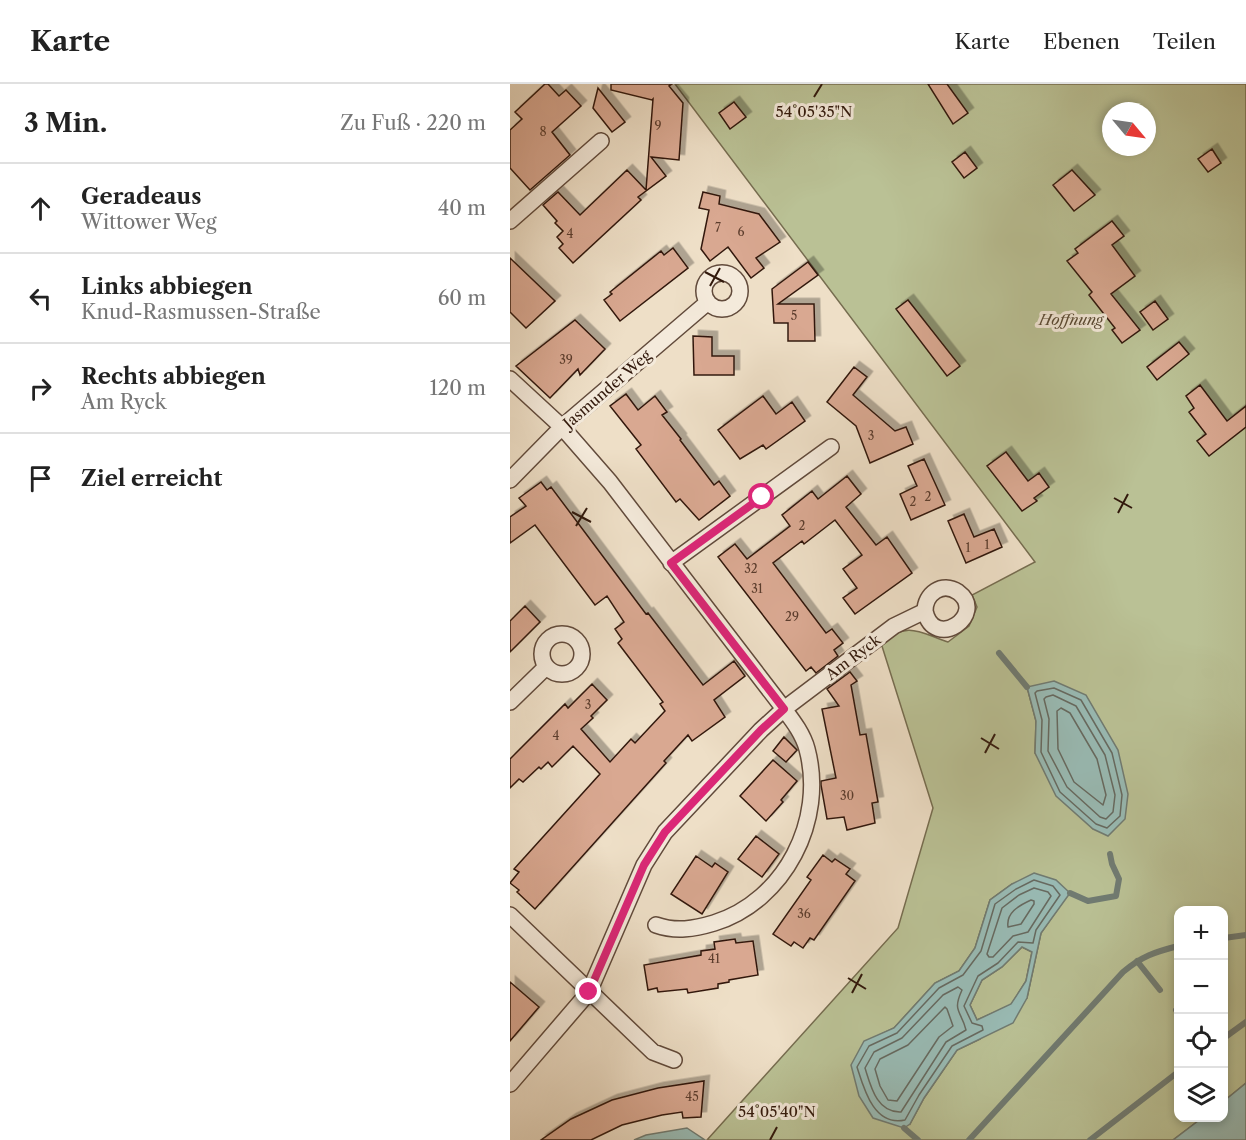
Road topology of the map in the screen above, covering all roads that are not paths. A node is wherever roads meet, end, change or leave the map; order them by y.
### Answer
1 (601, 141) dead end
2 (510, 221) edge
3 (708, 302) dead end
4 (510, 379) edge
5 (562, 428) junction
6 (831, 447) dead end
7 (510, 480) edge
8 (671, 563) junction
9 (926, 611) dead end
10 (546, 667) dead end
11 (510, 702) edge
12 (784, 709) junction
13 (510, 915) edge
14 (656, 926) dead end
15 (589, 992) junction
16 (674, 1060) dead end
17 (510, 1084) edge

1 - 2 street
3 - 5 street, Jasmunder Weg
4 - 5 street
5 - 7 street, Jasmunder Weg
5 - 8 street
6 - 8 street
8 - 12 street
9 - 12 street, Am Ryck
10 - 11 street
12 - 14 street
12 - 15 street, Am Ryck
13 - 15 street
15 - 16 street
15 - 17 street, Am Ryck

